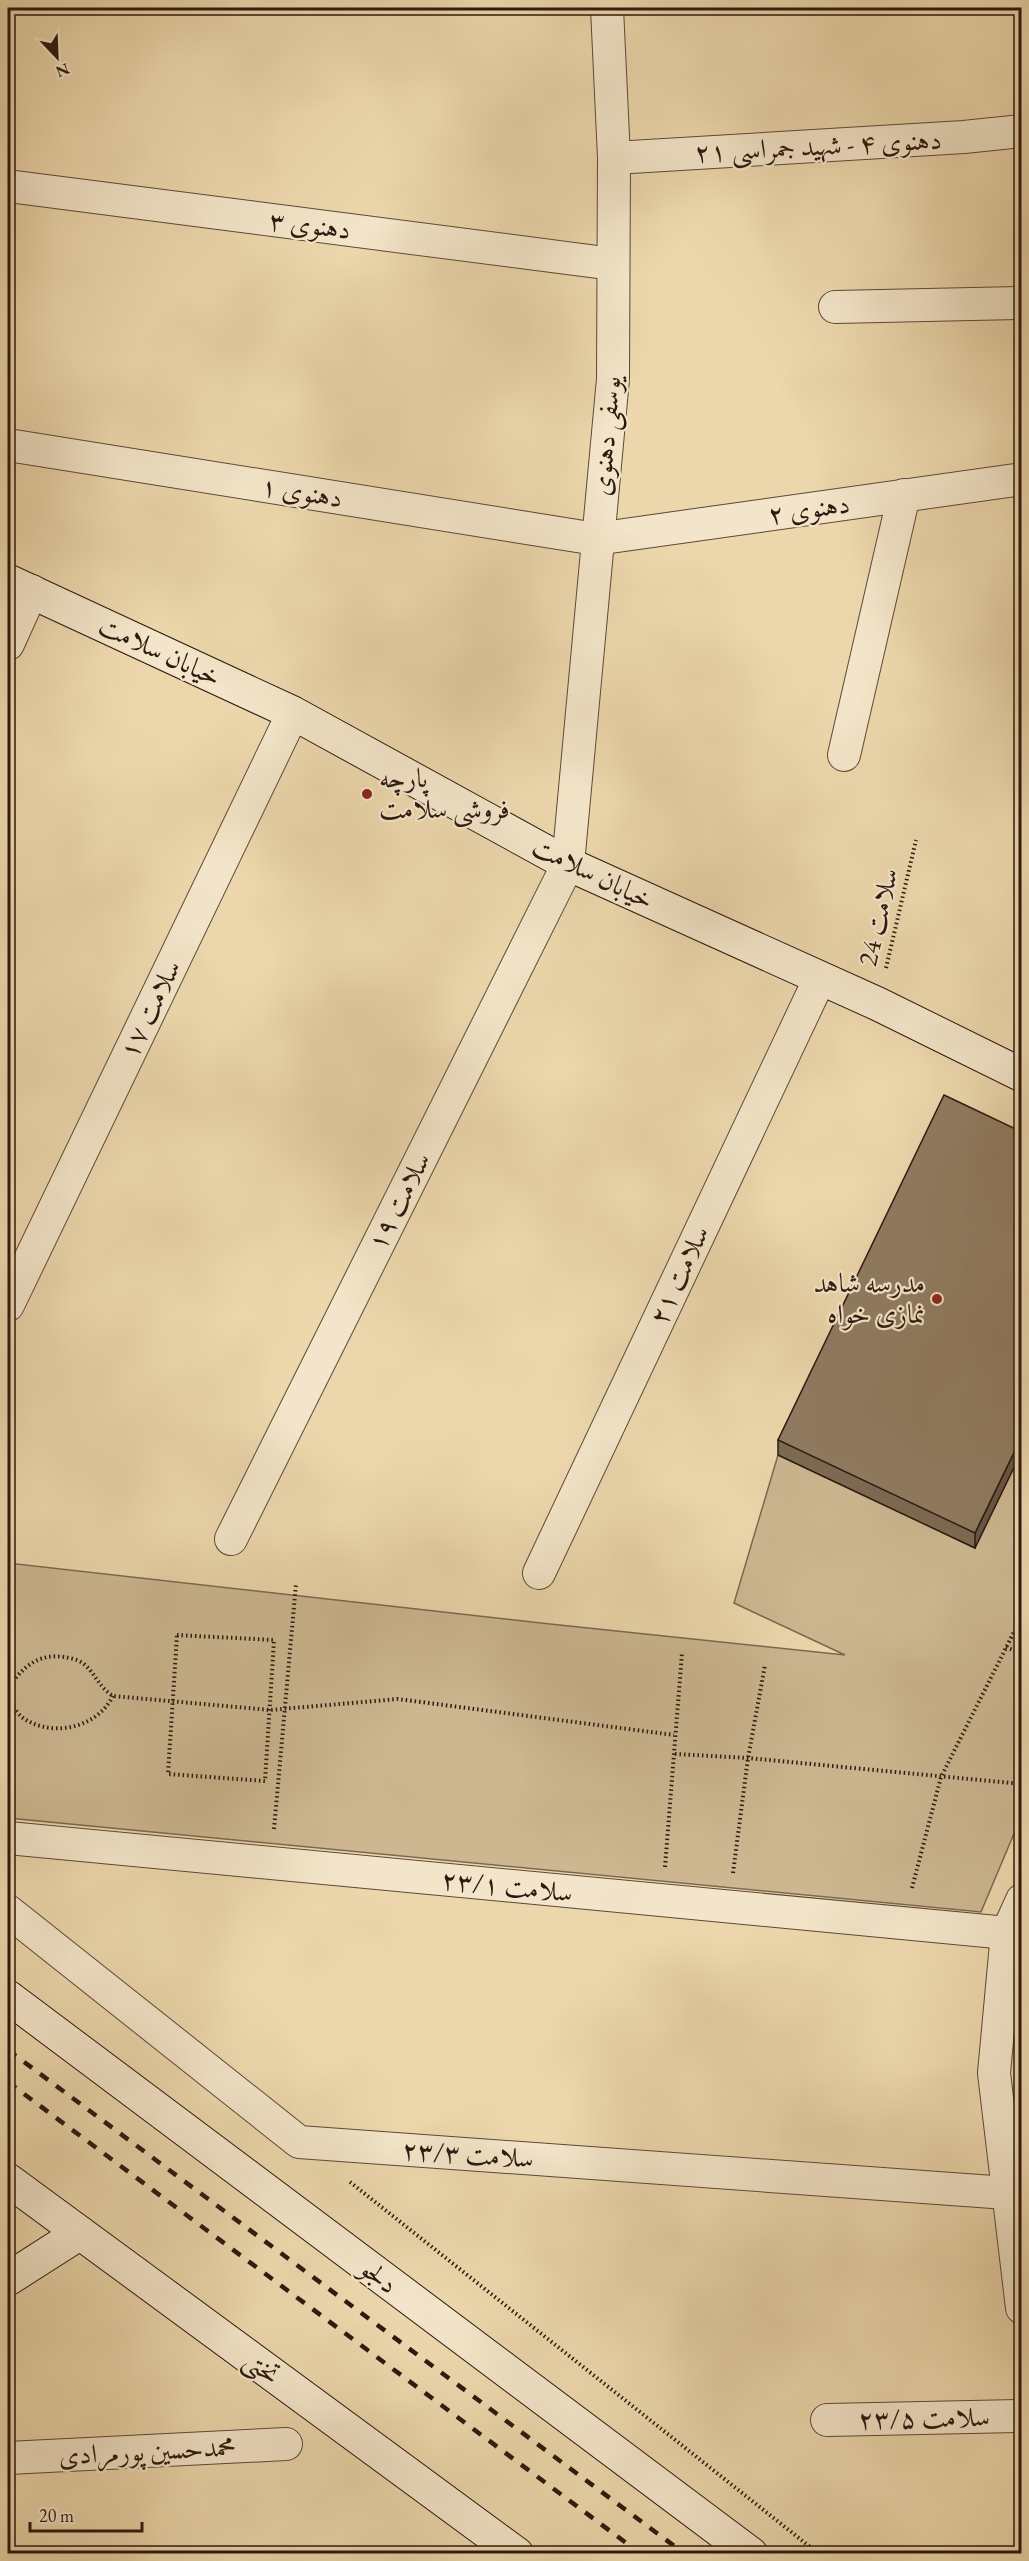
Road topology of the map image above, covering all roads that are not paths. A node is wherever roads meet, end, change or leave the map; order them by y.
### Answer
1 (607, 8) edge
2 (1022, 131) edge
3 (614, 158) junction
4 (8, 186) edge
5 (613, 264) junction
6 (1022, 303) edge
7 (835, 307) dead end
8 (8, 445) edge
9 (1022, 478) edge
10 (904, 495) junction
11 (597, 539) junction
12 (20, 586) edge
13 (8, 644) edge
14 (293, 713) junction
15 (844, 755) dead end
16 (568, 864) junction
17 (819, 978) junction
18 (1022, 1075) edge
19 (8, 1305) edge
20 (231, 1539) dead end
21 (539, 1573) dead end
22 (8, 1838) edge
23 (1022, 1900) edge
24 (8, 1911) edge
25 (1007, 1933) junction
26 (8, 1997) edge
27 (8, 2180) edge
28 (1007, 2193) junction
29 (1017, 2230) edge
30 (80, 2233) junction
31 (8, 2279) edge
32 (1022, 2308) edge
33 (1022, 2416) edge
34 (827, 2420) dead end
35 (286, 2444) dead end
36 (8, 2458) edge
37 (517, 2553) edge
38 (752, 2553) edge

1 - 3 street, یوسفی دهنوی
2 - 3 street, دهنوی ۴ - شهید جمراسی ۲۱
3 - 5 street, یوسفی دهنوی
4 - 5 street, دهنوی ۳
5 - 11 street, یوسفی دهنوی
6 - 7 street
8 - 11 street, دهنوی ۱
9 - 10 street, دهنوی ۲
10 - 11 street, دهنوی ۲
10 - 15 street
11 - 16 street, یوسفی دهنوی
12 - 13 street
12 - 14 street, خیابان سلامت
14 - 16 street, خیابان سلامت
14 - 19 street, سلامت ۱۷
16 - 17 street, خیابان سلامت
16 - 20 street, سلامت ۱۹
17 - 18 street, خیابان سلامت
17 - 21 street, سلامت ۲۱
22 - 25 street, سلامت ۲۳/۱
23 - 25 street
24 - 28 street, سلامت ۲۳/۳
25 - 28 street
26 - 38 street, دلجو
27 - 30 street, تختی
28 - 29 street
29 - 32 street
30 - 31 street
30 - 37 street, تختی
33 - 34 street, سلامت ۲۳/۵
35 - 36 street, محمدحسین پورمرادی

